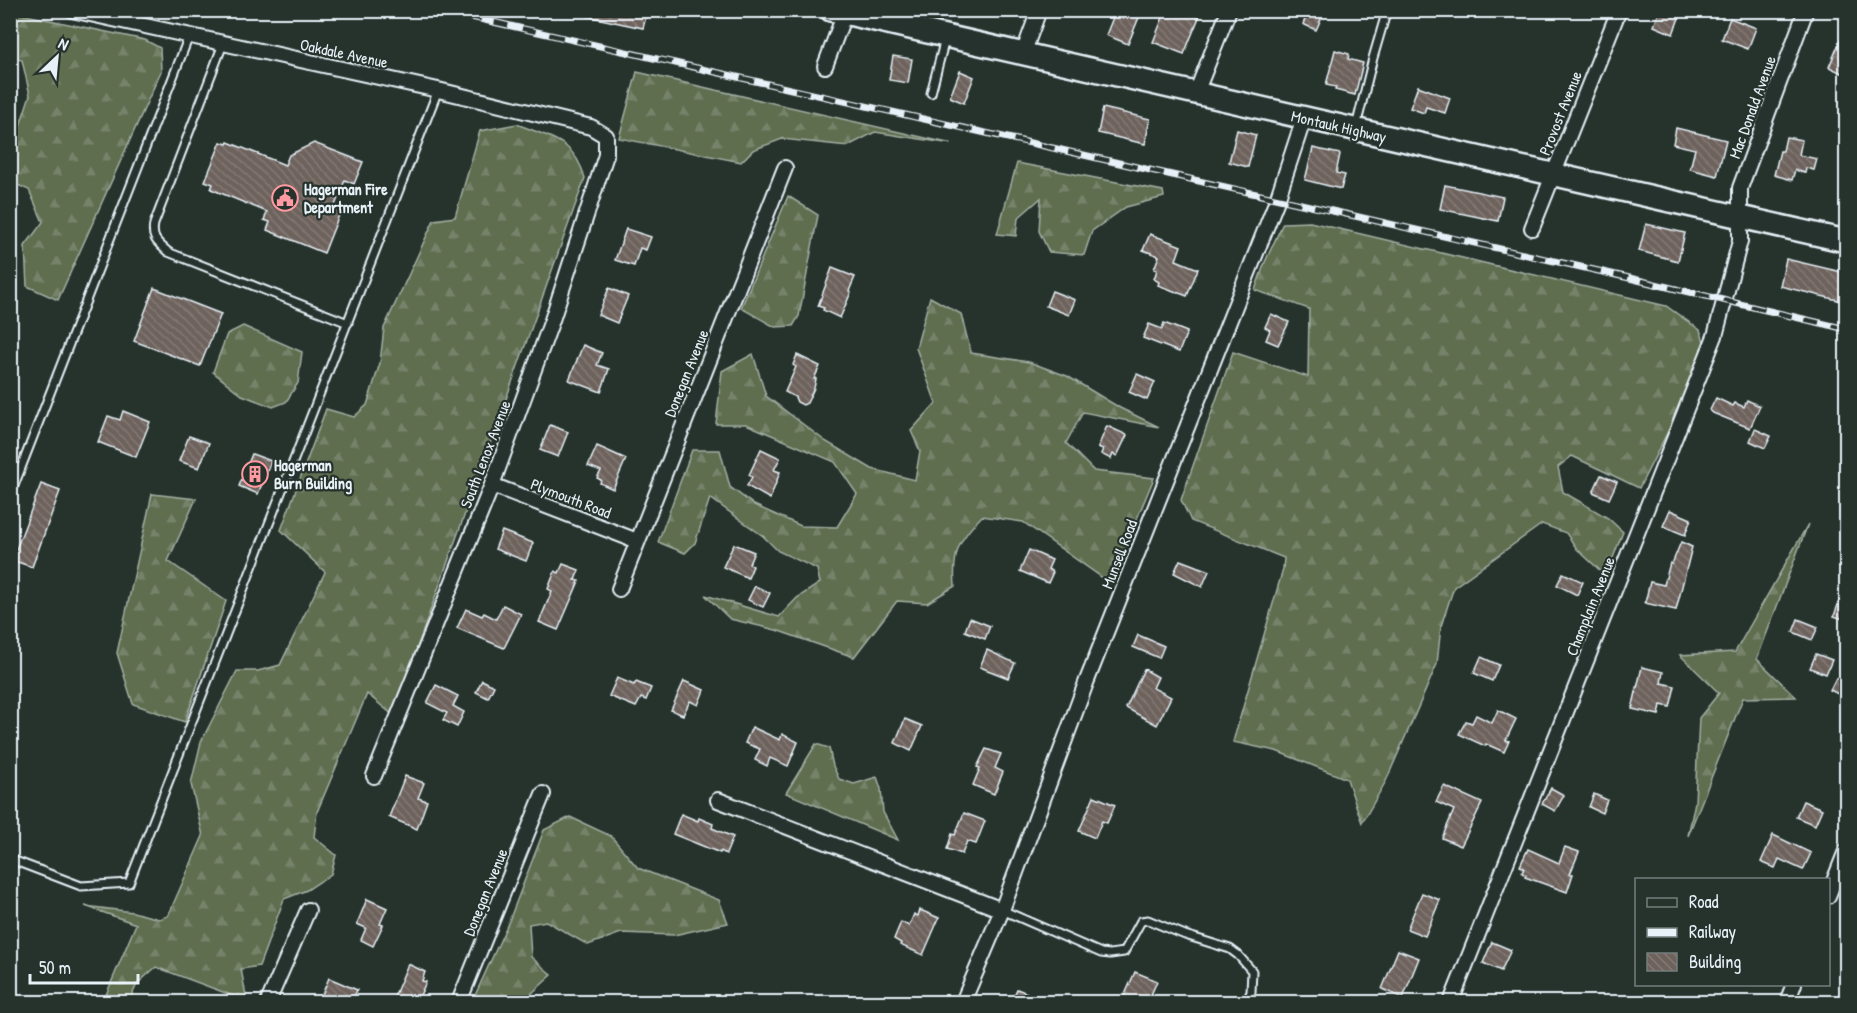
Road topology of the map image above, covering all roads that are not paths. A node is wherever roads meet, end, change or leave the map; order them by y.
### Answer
1 (72, 10) edge
2 (1039, 10) edge
3 (1228, 10) edge
4 (1387, 10) edge
5 (1619, 10) edge
6 (1806, 10) edge
7 (841, 12) edge
8 (189, 36) junction
9 (945, 36) junction
10 (223, 44) junction
11 (1023, 54) junction
12 (825, 66) dead end
13 (438, 90) junction
14 (931, 93) dead end
15 (1196, 93) junction
16 (1304, 118) junction
17 (1355, 129) junction
18 (606, 136) joint
19 (785, 168) dead end
20 (1553, 175) junction
21 (1740, 217) junction
22 (1532, 228) dead end
23 (1846, 241) edge
24 (348, 323) junction
25 (492, 485) junction
26 (10, 496) edge
27 (637, 541) junction
28 (619, 589) dead end
29 (374, 776) dead end
30 (543, 794) dead end
31 (718, 800) dead end
32 (1846, 850) edge
33 (10, 859) edge
34 (1830, 891) edge
35 (308, 910) dead end
36 (1002, 910) junction
37 (1793, 986) edge
38 (270, 1002) edge
39 (459, 1002) edge
40 (963, 1002) edge
41 (1246, 1002) edge
42 (1451, 1002) edge
43 (1787, 1002) edge

1 - 8 street, Oakdale Avenue
2 - 11 street
3 - 15 street
4 - 17 lane
5 - 20 street, Provost Avenue
6 - 21 street, Mac Donald Avenue
7 - 9 main road, Montauk Highway
7 - 12 street
8 - 10 street, Oakdale Avenue
8 - 26 lane
9 - 11 main road, Montauk Highway
9 - 14 lane
10 - 13 street, Oakdale Avenue
10 - 24 lane
11 - 15 main road, Montauk Highway
13 - 18 street, Oakdale Avenue
13 - 24 lane
15 - 16 main road, Montauk Highway
16 - 17 main road, Montauk Highway
16 - 36 street, Munsell Road
17 - 20 main road, Montauk Highway
18 - 25 street, South Lenox Avenue
19 - 27 street, Donegan Avenue
20 - 21 main road, Montauk Highway
20 - 22 street, Provost Avenue
21 - 23 main road, Montauk Highway
21 - 42 street, Champlain Avenue
24 - 33 lane
25 - 27 street, Plymouth Road
25 - 29 street, South Lenox Avenue
27 - 28 street, Donegan Avenue
30 - 39 street, Donegan Avenue
31 - 36 street
32 - 34 street
35 - 38 street
36 - 40 street, Munsell Road
36 - 41 lane
37 - 43 street

